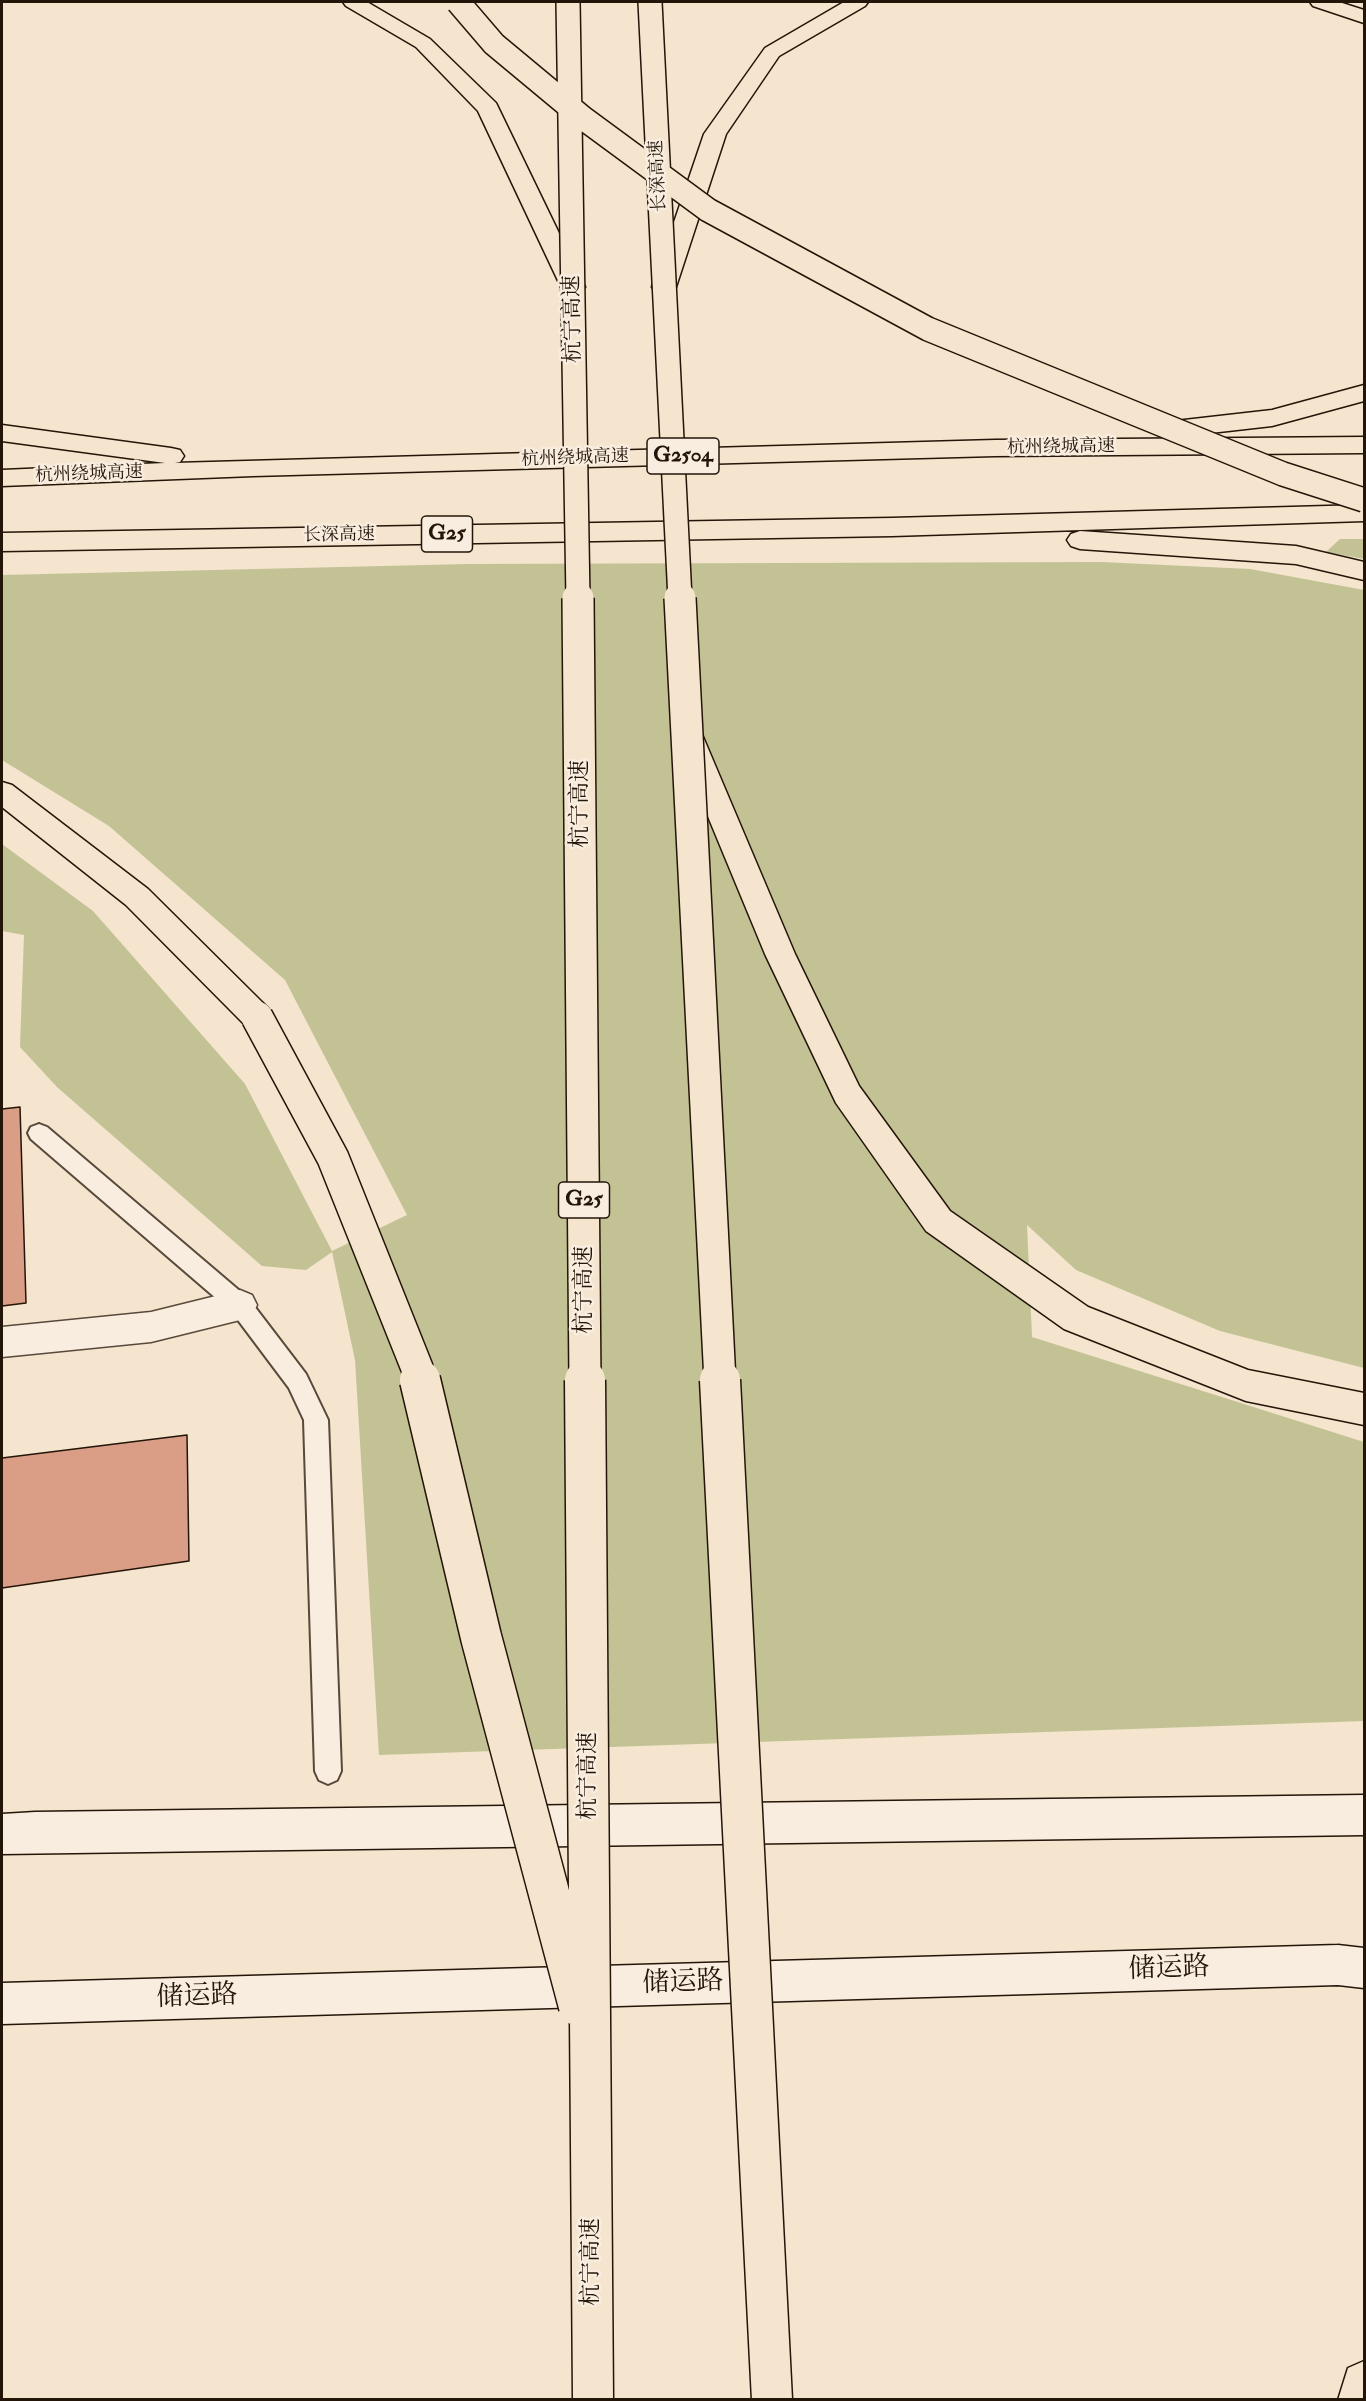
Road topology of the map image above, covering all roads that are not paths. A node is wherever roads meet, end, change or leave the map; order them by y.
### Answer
1 (353, 2) edge
2 (458, 2) edge
3 (568, 2) edge
4 (650, 2) edge
5 (858, 2) edge
6 (1320, 2) edge
7 (1365, 18) edge
8 (573, 287) junction
9 (664, 287) junction
10 (1365, 393) edge
11 (2, 433) edge
12 (1365, 444) edge
13 (995, 448) junction
14 (253, 468) junction
15 (2, 478) edge
16 (1365, 500) edge
17 (1365, 513) edge
18 (892, 527) junction
19 (2, 542) edge
20 (1365, 571) edge
21 (687, 732) junction
22 (2, 792) edge
23 (39, 1133) dead end
24 (240, 1305) junction
25 (2, 1342) edge
26 (1365, 1409) edge
27 (328, 1771) dead end
28 (1365, 1815) edge
29 (2, 1834) edge
30 (1365, 1968) edge
31 (2, 2004) edge
32 (591, 2052) junction
33 (1365, 2384) edge
34 (593, 2400) edge
35 (772, 2400) edge
36 (1361, 2400) edge

1 - 8 highway
2 - 16 highway, bridge
3 - 8 highway, 杭宁高速 / G25, bridge
4 - 9 highway, 长深高速, bridge
5 - 9 highway, bridge
6 - 7 highway
8 - 32 highway, 杭宁高速 / G25, bridge
9 - 21 highway, 长深高速, bridge
10 - 13 highway
11 - 14 highway
12 - 13 highway, 杭州绕城高速 / G2504
13 - 14 highway, 杭州绕城高速 / G2504
14 - 15 highway, 杭州绕城高速 / G2504
17 - 18 highway
18 - 19 highway, 长深高速 / G25
18 - 20 highway
21 - 26 highway
21 - 35 highway, bridge
22 - 32 highway, bridge
23 - 24 lane
24 - 25 main road
24 - 27 lane
28 - 29 main road
30 - 31 main road, 储运路
32 - 34 highway, 杭宁高速 / G25, bridge
33 - 36 highway

